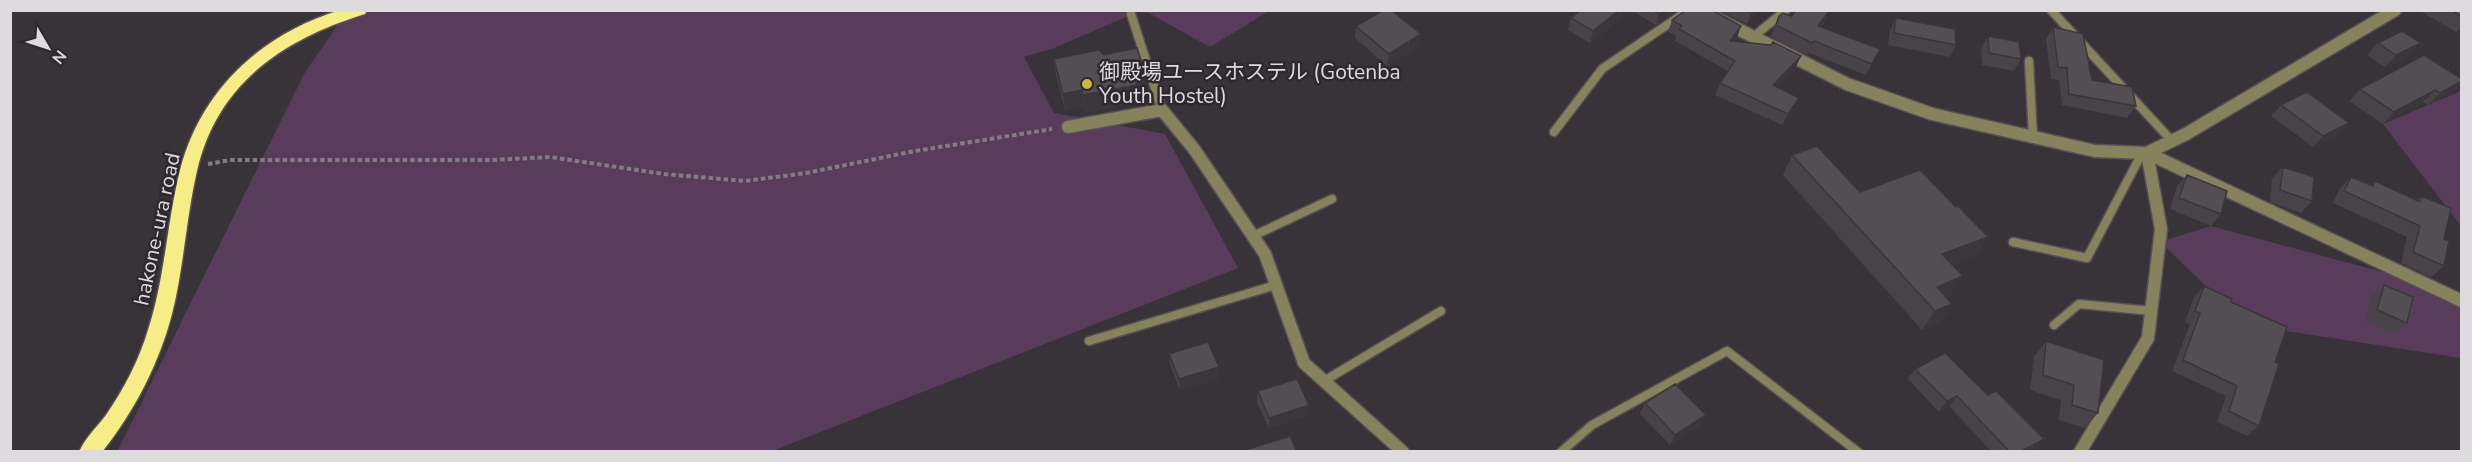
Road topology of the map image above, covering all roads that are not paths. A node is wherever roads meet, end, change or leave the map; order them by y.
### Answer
1 (359, 10) edge
2 (1689, 10) edge
3 (1700, 10) edge
4 (1786, 10) edge
5 (2051, 10) edge
6 (2396, 10) edge
7 (1131, 14) dead end
8 (1753, 37) junction
9 (2029, 61) dead end
10 (1162, 110) junction
11 (1068, 127) road end
12 (1554, 132) dead end
13 (2033, 137) junction
14 (2172, 141) junction
15 (2145, 153) junction
16 (1332, 200) dead end
17 (1253, 237) junction
18 (2013, 242) dead end
19 (1276, 285) junction
20 (2462, 301) edge
21 (1441, 311) dead end
22 (2152, 311) junction
23 (2054, 325) dead end
24 (1089, 341) dead end
25 (1324, 381) junction
26 (89, 452) edge
27 (1403, 452) edge
28 (1561, 452) edge
29 (1858, 452) edge
30 (2080, 452) edge

1 - 26 highway, hakone-ura road
2 - 12 lane
3 - 8 street
4 - 8 lane
5 - 14 lane
6 - 14 street
7 - 10 lane
8 - 13 street
9 - 13 lane
10 - 11 street
10 - 17 street
13 - 15 street
14 - 15 street
15 - 18 lane
15 - 20 street
15 - 22 street
16 - 17 lane
17 - 19 street
19 - 24 lane
19 - 25 street
21 - 25 lane
22 - 23 lane
22 - 30 street
25 - 27 street
28 - 29 lane

